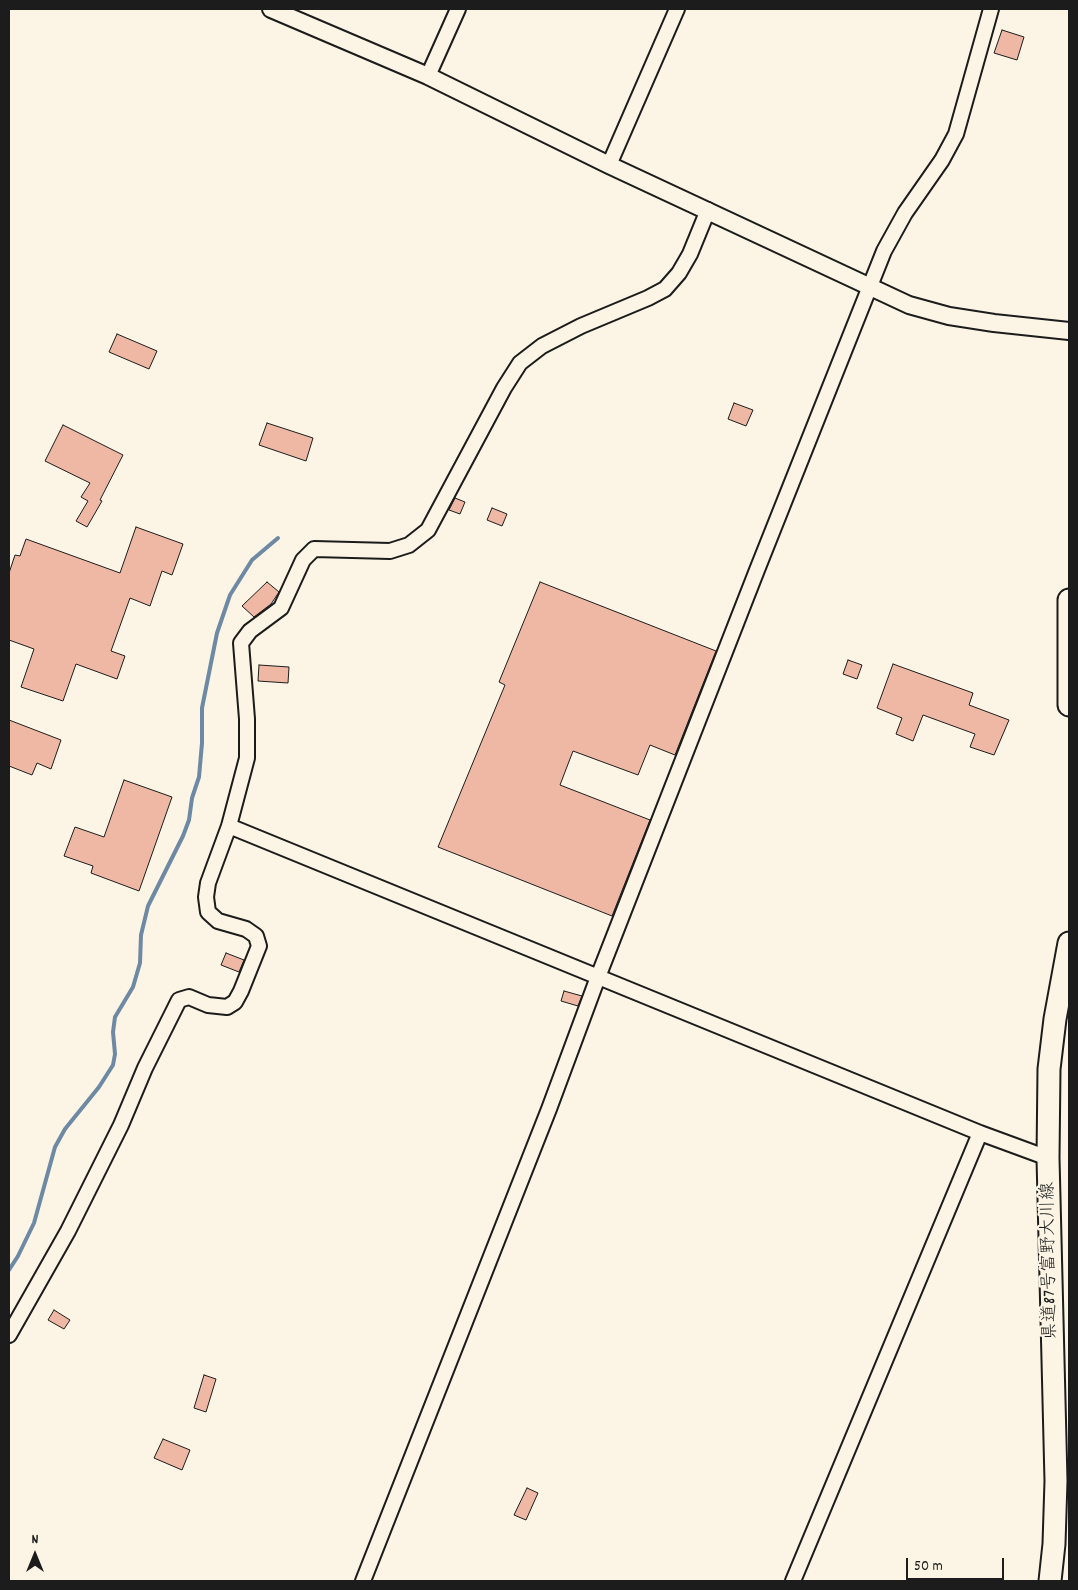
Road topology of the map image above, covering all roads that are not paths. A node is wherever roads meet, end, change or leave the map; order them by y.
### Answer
1 (271, 9) edge
2 (458, 9) edge
3 (677, 9) edge
4 (990, 9) edge
5 (428, 76) junction
6 (609, 165) junction
7 (708, 210) junction
8 (870, 288) junction
9 (1069, 331) edge
10 (1069, 600) edge
11 (1069, 705) edge
12 (229, 826) junction
13 (1069, 943) edge
14 (598, 977) junction
15 (980, 1133) junction
16 (1048, 1158) junction
17 (9, 1335) edge
18 (363, 1581) edge
19 (793, 1581) edge
20 (1050, 1581) edge

1 - 5 street
2 - 5 street
3 - 6 street
4 - 8 street
5 - 6 street
6 - 7 street
7 - 8 street
7 - 12 street
8 - 9 street
8 - 14 street
10 - 11 main road
12 - 14 street
12 - 17 street
13 - 16 main road, 県道87号富野大川線
14 - 15 street
14 - 18 street
15 - 16 street
15 - 19 street
16 - 20 main road, 県道87号富野大川線

